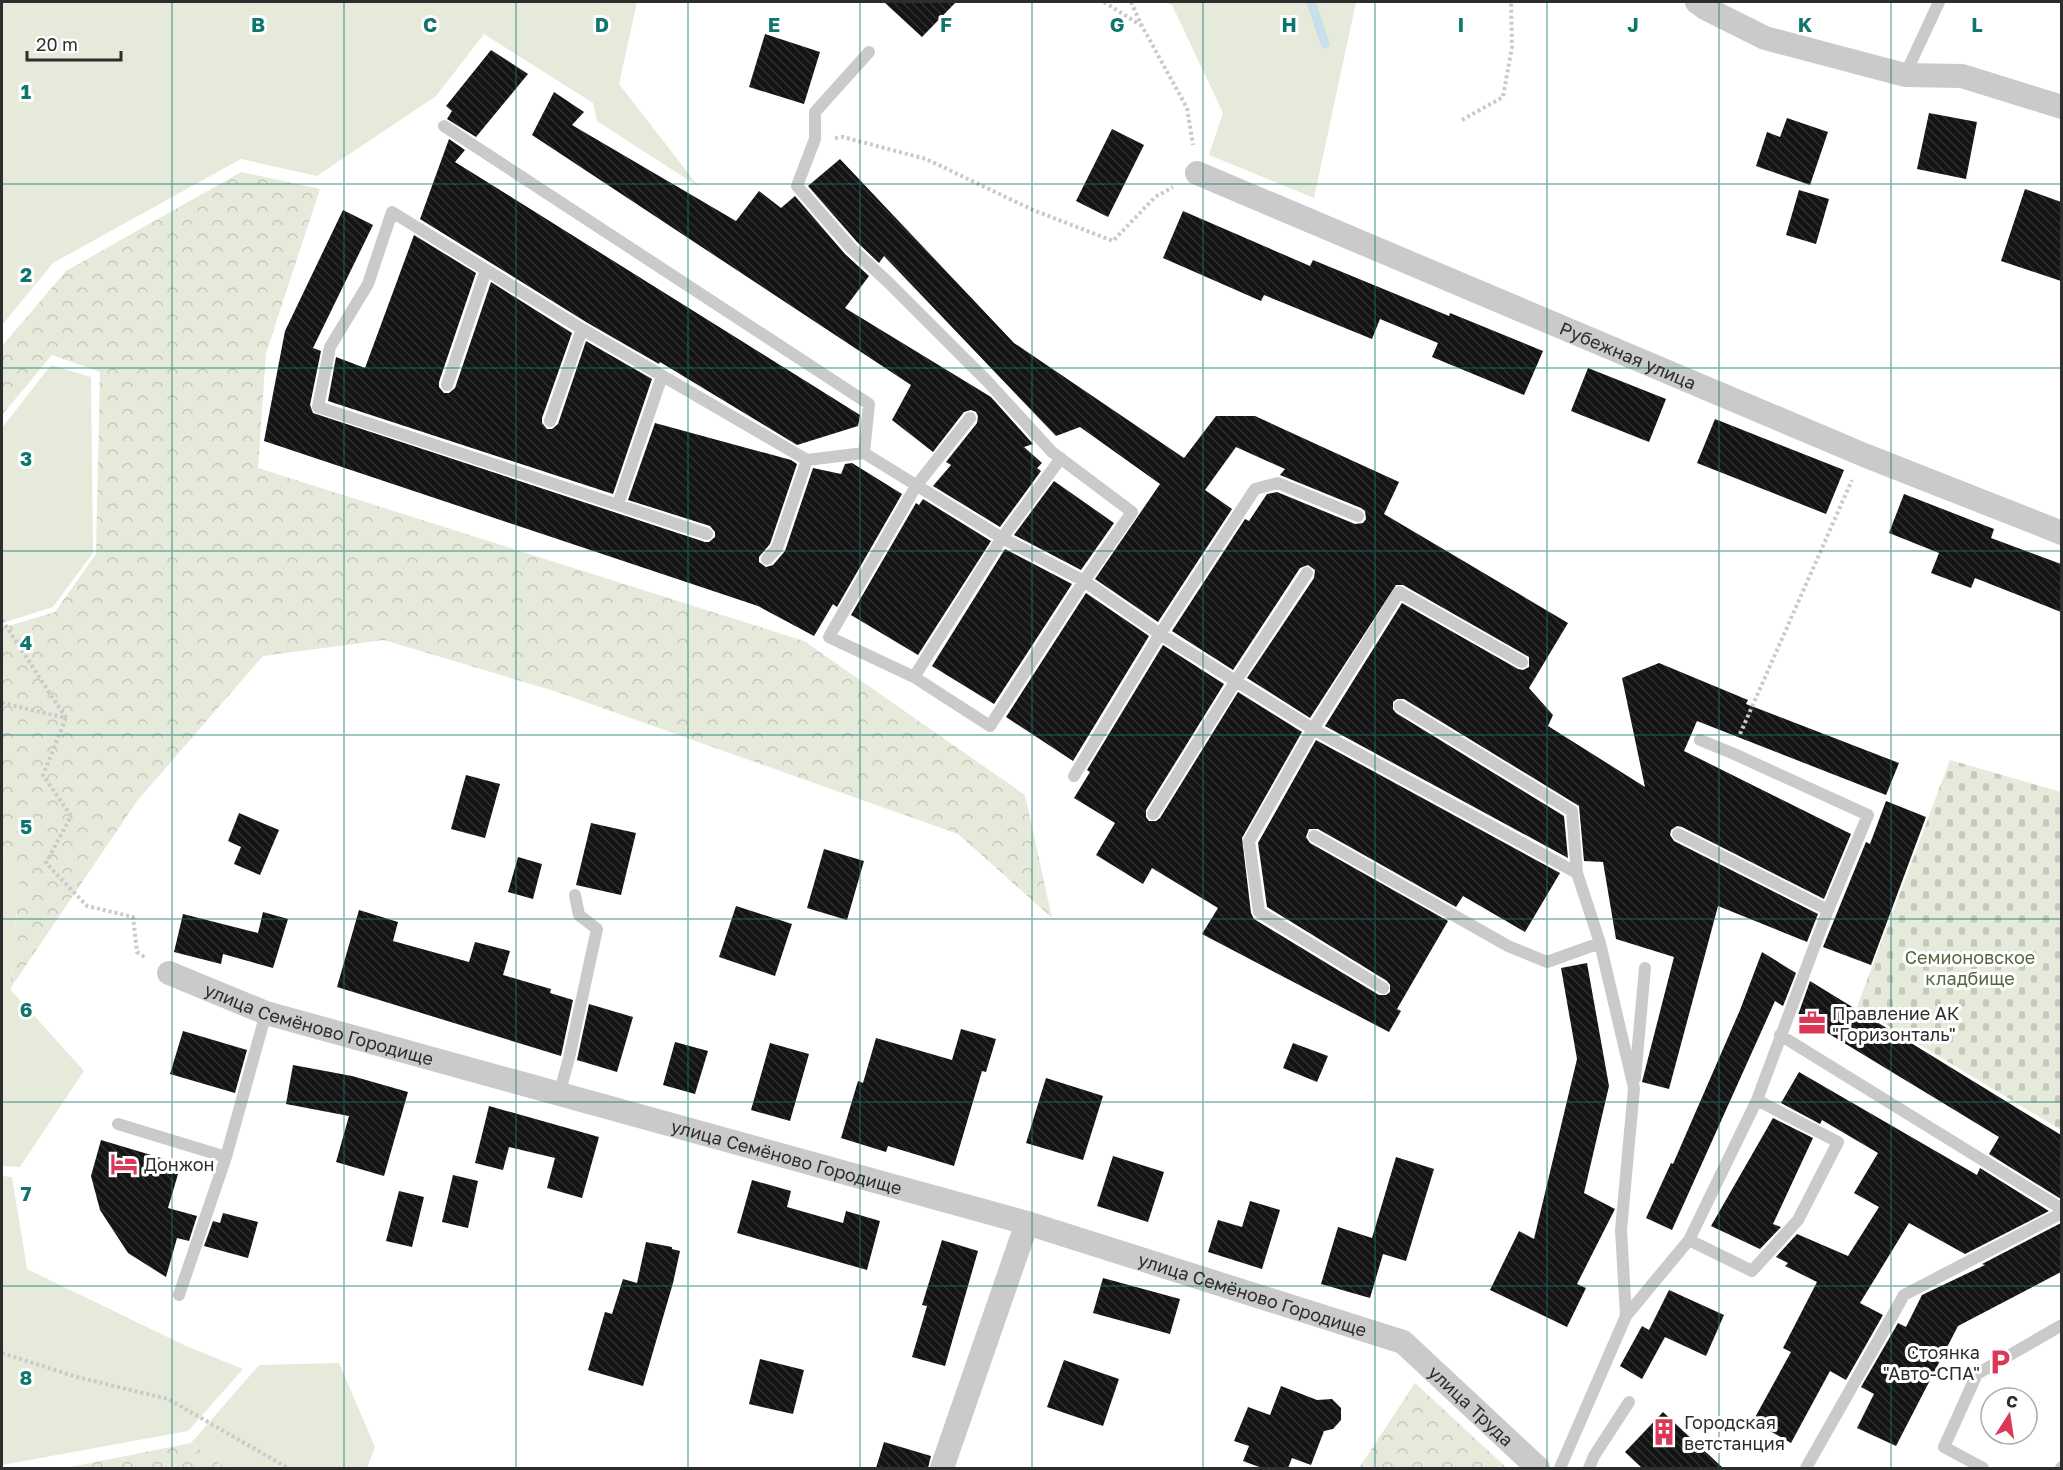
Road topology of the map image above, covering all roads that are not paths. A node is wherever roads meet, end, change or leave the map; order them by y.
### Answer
1 (1697, 2) edge
2 (1939, 2) edge
3 (869, 52) dead end
4 (1905, 75) junction
5 (2061, 107) edge
6 (444, 126) dead end
7 (1197, 173) road end
8 (486, 270) junction
9 (582, 329) junction
10 (662, 376) junction
11 (447, 385) dead end
12 (970, 418) dead end
13 (550, 421) dead end
14 (864, 453) junction
15 (1061, 458) junction
16 (807, 460) junction
17 (916, 486) junction
18 (618, 504) junction
19 (1359, 516) dead end
20 (2061, 533) edge
21 (707, 534) dead end
22 (1002, 538) junction
23 (767, 559) dead end
24 (1307, 573) dead end
25 (1084, 581) junction
26 (1160, 634) junction
27 (1522, 662) dead end
28 (914, 677) junction
29 (1235, 682) junction
30 (1400, 706) dead end
31 (1313, 729) junction
32 (1700, 740) dead end
33 (1074, 776) dead end
34 (1153, 814) dead end
35 (1678, 834) dead end
36 (1314, 836) dead end
37 (1577, 873) junction
38 (575, 895) dead end
39 (1828, 910) junction
40 (1600, 943) junction
41 (1645, 968) dead end
42 (169, 973) dead end
43 (1383, 988) dead end
44 (266, 1013) junction
45 (1780, 1035) junction
46 (1634, 1088) junction
47 (559, 1095) junction
48 (1757, 1100) junction
49 (118, 1124) dead end
50 (226, 1157) junction
51 (2061, 1211) edge
52 (1027, 1223) junction
53 (1689, 1240) junction
54 (179, 1295) dead end
55 (1626, 1316) junction
56 (2061, 1325) edge
57 (1403, 1342) joint
58 (1629, 1402) dead end
59 (942, 1468) edge
60 (1538, 1468) edge
61 (1560, 1468) edge
62 (1588, 1468) edge
63 (1806, 1468) edge
64 (1983, 1468) edge

1 - 4 street
2 - 4 lane
3 - 15 lane
4 - 5 street
6 - 14 lane
7 - 20 street, Рубежная улица
8 - 9 lane
8 - 11 lane
8 - 18 lane
9 - 10 lane
9 - 13 lane
10 - 16 lane
10 - 18 lane
12 - 17 lane
14 - 16 lane
14 - 17 lane
15 - 22 lane
15 - 25 lane
16 - 23 lane
17 - 22 lane
17 - 28 lane
18 - 21 lane
19 - 26 lane
22 - 25 lane
22 - 28 lane
24 - 29 lane
25 - 26 lane
25 - 28 lane
26 - 29 lane
26 - 33 lane
27 - 31 lane
29 - 31 lane
29 - 34 lane
30 - 37 lane
31 - 37 lane
31 - 43 lane
32 - 39 lane
35 - 39 lane
36 - 40 lane
37 - 40 lane
38 - 47 lane
39 - 45 lane
40 - 46 lane
41 - 46 lane
42 - 44 street, улица Семёново Городище
44 - 47 street, улица Семёново Городище
44 - 50 lane
45 - 48 lane
45 - 51 lane
46 - 55 lane
47 - 52 street, улица Семёново Городище
48 - 53 lane
48 - 53 lane
49 - 50 lane
50 - 54 lane
51 - 63 lane
52 - 57 street, улица Семёново Городище
52 - 59 street
53 - 55 lane
55 - 61 lane
56 - 64 lane
57 - 60 street, улица Труда
58 - 62 lane

